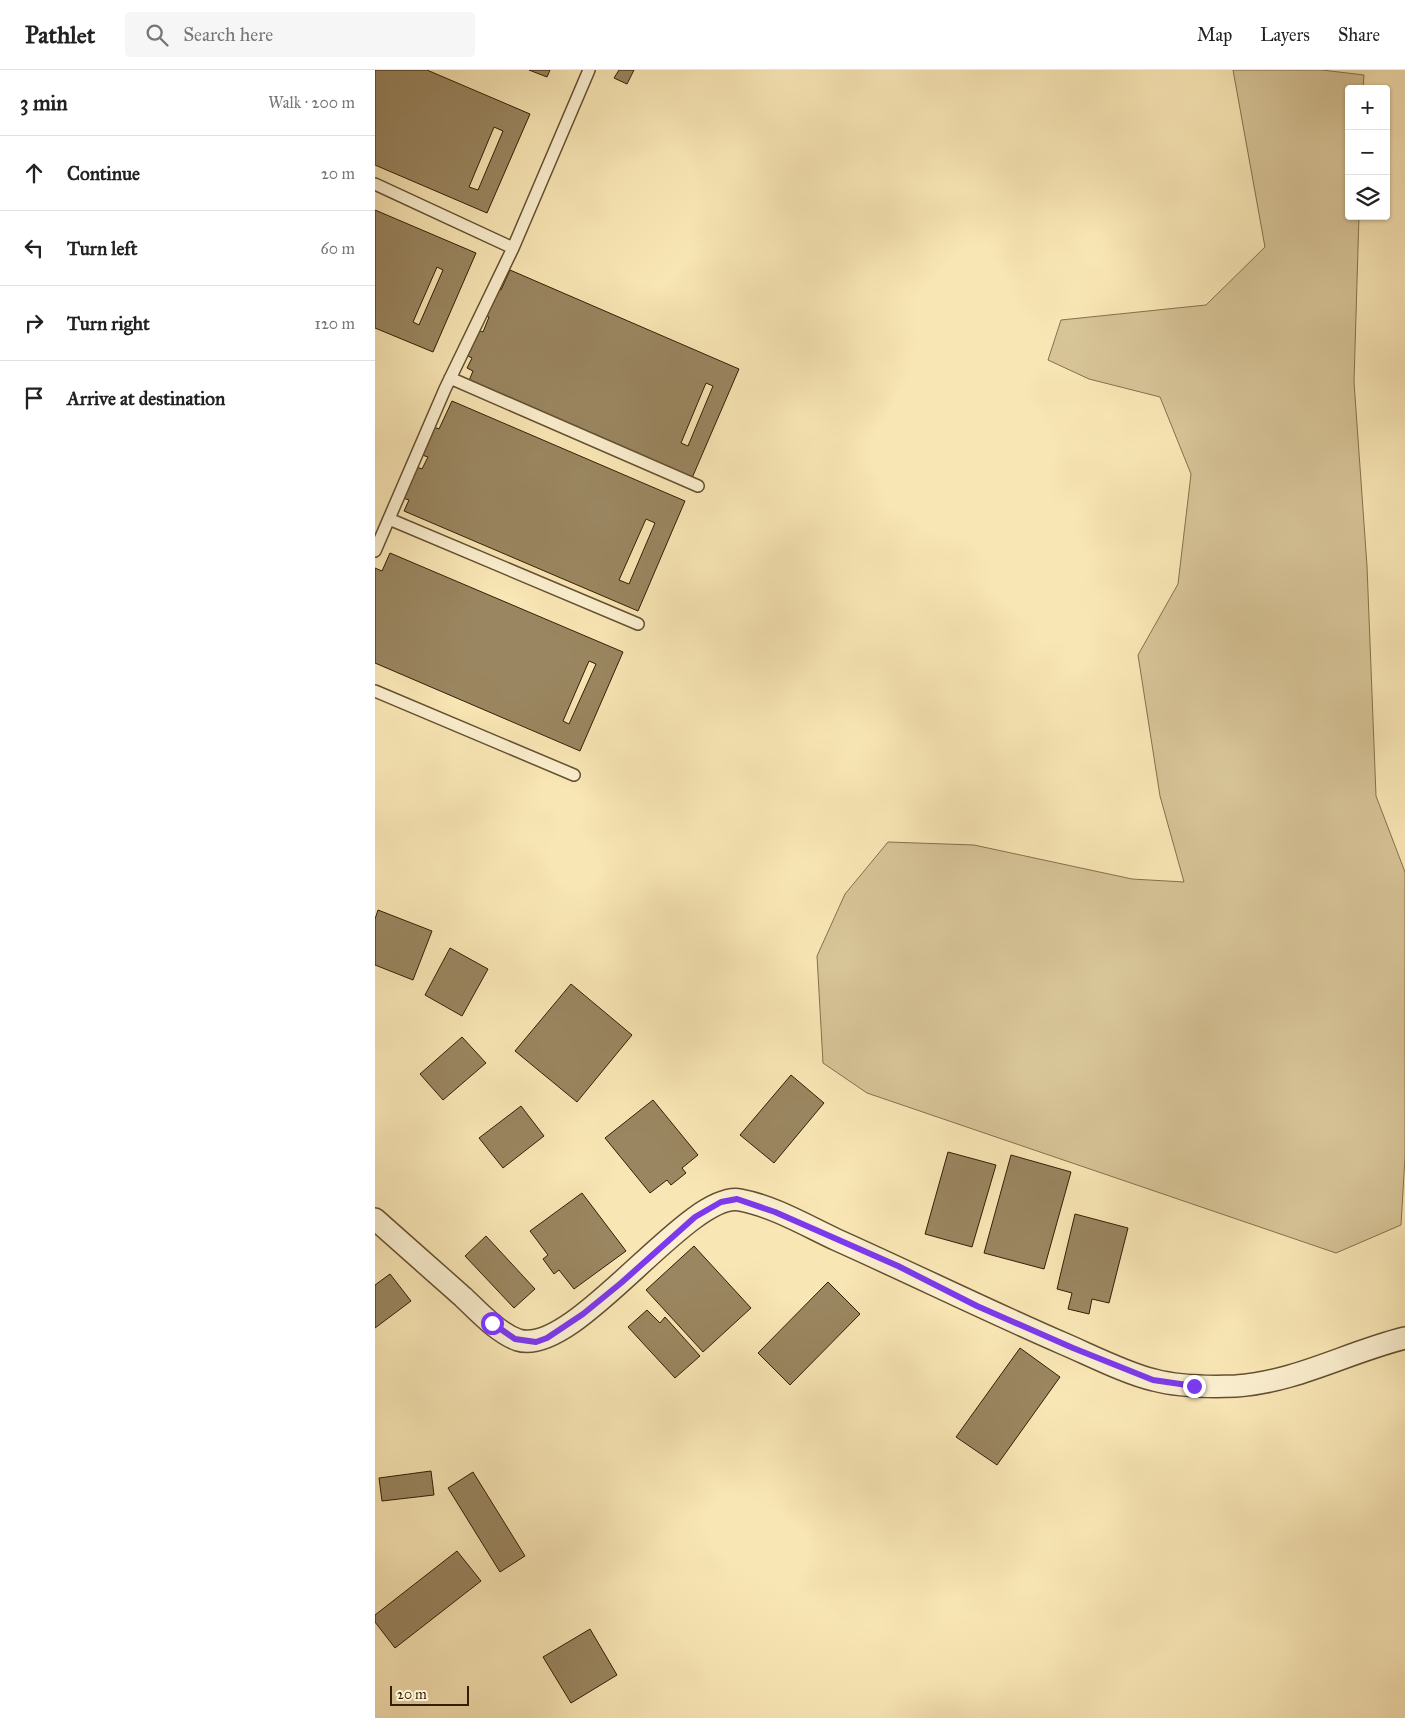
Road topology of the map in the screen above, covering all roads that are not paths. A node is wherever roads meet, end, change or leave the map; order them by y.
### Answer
1 (589, 70) edge
2 (375, 184) edge
3 (513, 248) junction
4 (450, 378) junction
5 (698, 486) dead end
6 (389, 519) junction
7 (375, 551) edge
8 (638, 624) dead end
9 (375, 691) edge
10 (574, 775) dead end
11 (380, 1231) edge
12 (1405, 1338) edge

1 - 3 lane
2 - 3 lane
3 - 4 lane
4 - 5 lane
4 - 6 lane
6 - 7 lane
6 - 8 lane
9 - 10 lane
11 - 12 street

